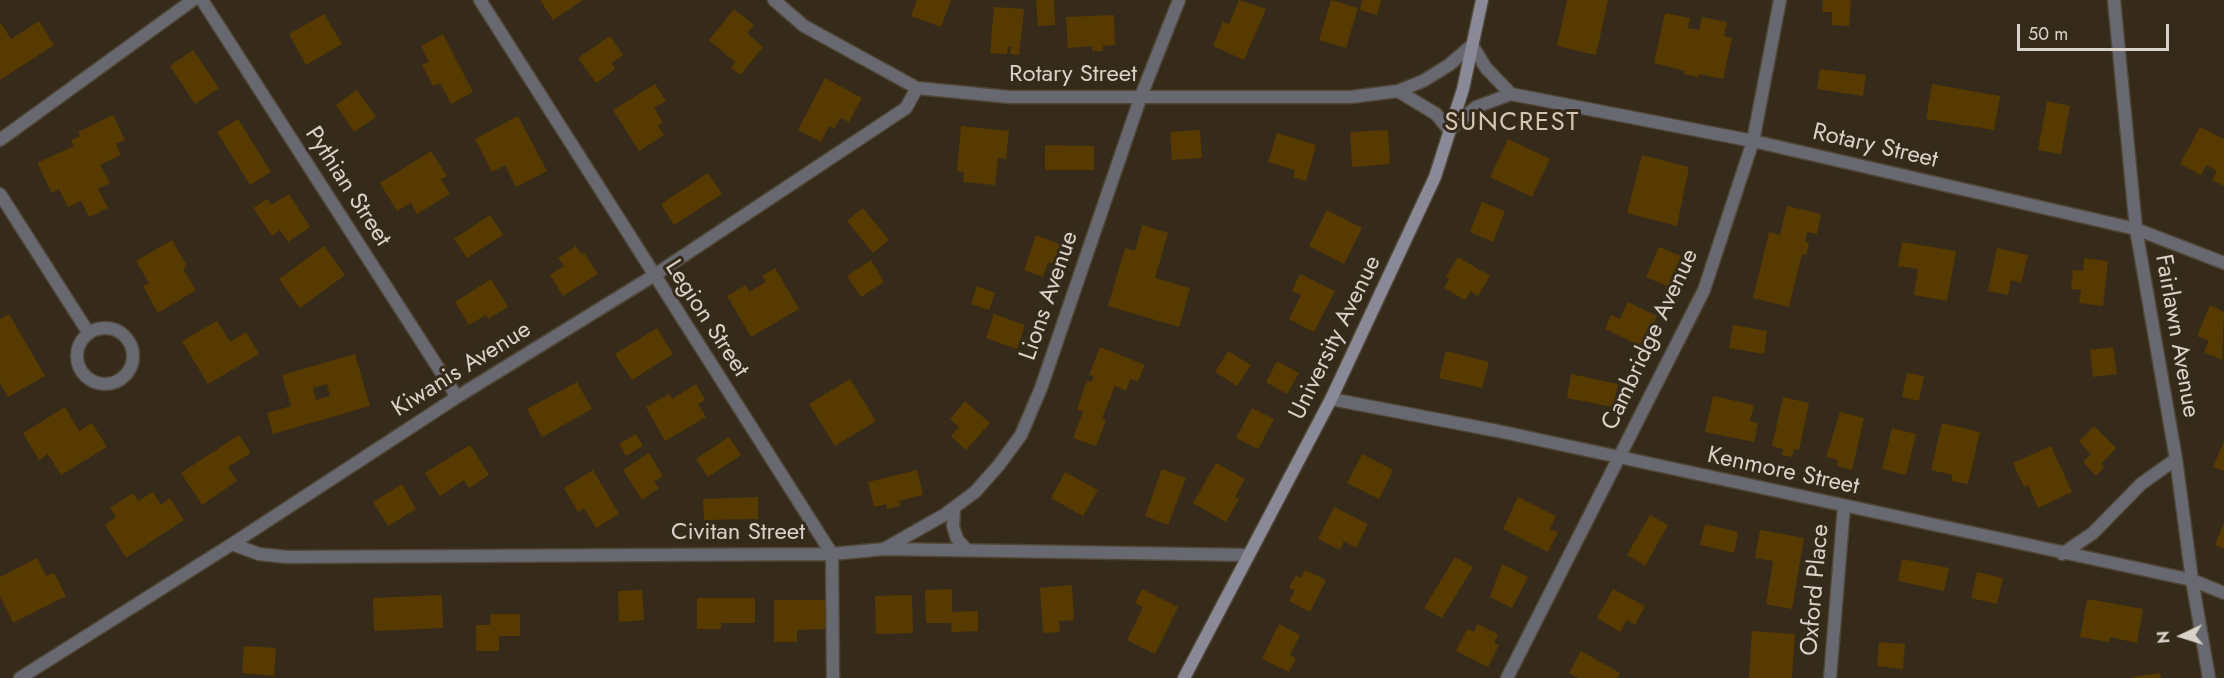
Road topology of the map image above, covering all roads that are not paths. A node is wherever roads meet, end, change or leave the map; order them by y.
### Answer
1 (193, 0) edge
2 (202, 0) edge
3 (480, 0) edge
4 (774, 0) edge
5 (1179, 0) edge
6 (1482, 0) edge
7 (1780, 0) edge
8 (2114, 0) edge
9 (1472, 45) junction
10 (917, 88) junction
11 (1398, 91) junction
12 (1510, 94) junction
13 (1141, 96) junction
14 (1449, 130) junction
15 (0, 140) edge
16 (1753, 141) junction
17 (0, 194) edge
18 (2136, 230) junction
19 (2224, 263) edge
20 (653, 276) junction
21 (88, 332) junction
22 (457, 397) junction
23 (1331, 399) junction
24 (1619, 458) junction
25 (2176, 459) junction
26 (1844, 506) junction
27 (954, 508) junction
28 (232, 544) junction
29 (884, 549) junction
30 (967, 550) junction
31 (832, 554) junction
32 (2062, 554) junction
33 (1247, 555) junction
34 (2192, 580) junction
35 (2224, 593) edge
36 (20, 678) edge
37 (833, 678) edge
38 (1184, 678) edge
39 (1507, 678) edge
40 (1830, 678) edge
41 (2209, 678) edge

1 - 15 street
2 - 22 street, Pythian Street
3 - 20 street, Legion Street
4 - 10 street, Rotary Street
5 - 13 street, Lions Avenue
6 - 9 street, University Avenue
7 - 16 street, Cambridge Avenue
8 - 18 street, Fairlawn Avenue
9 - 11 street, Rotary Street
9 - 12 street
9 - 14 street, University Avenue
10 - 13 street, Rotary Street
10 - 20 street, Kiwanis Avenue
11 - 13 street, Rotary Street
11 - 14 street
12 - 14 street
12 - 16 street, Rotary Street
13 - 27 street, Lions Avenue
14 - 23 street, University Avenue
16 - 18 street, Rotary Street
16 - 24 street, Cambridge Avenue
17 - 21 street
18 - 19 street, Rotary Street
18 - 25 street, Fairlawn Avenue
20 - 22 street, Kiwanis Avenue
20 - 31 street, Legion Street
21 - 21 street
22 - 28 street, Kiwanis Avenue
23 - 24 street, Kenmore Street
23 - 33 street, University Avenue
24 - 26 street, Kenmore Street
24 - 39 street, Cambridge Avenue
25 - 32 street
25 - 34 street, Fairlawn Avenue
26 - 32 street, Kenmore Street
26 - 40 street, Oxford Place
27 - 29 street, Lions Avenue
27 - 30 street
28 - 31 street, Civitan Street
28 - 36 street, Kiwanis Avenue
29 - 30 street, Civitan Street
29 - 31 street, Civitan Street
30 - 33 street, Civitan Street
31 - 37 street
32 - 34 street, Kenmore Street
33 - 38 street, University Avenue
34 - 35 street, Kenmore Street
34 - 41 street, Fairlawn Avenue

